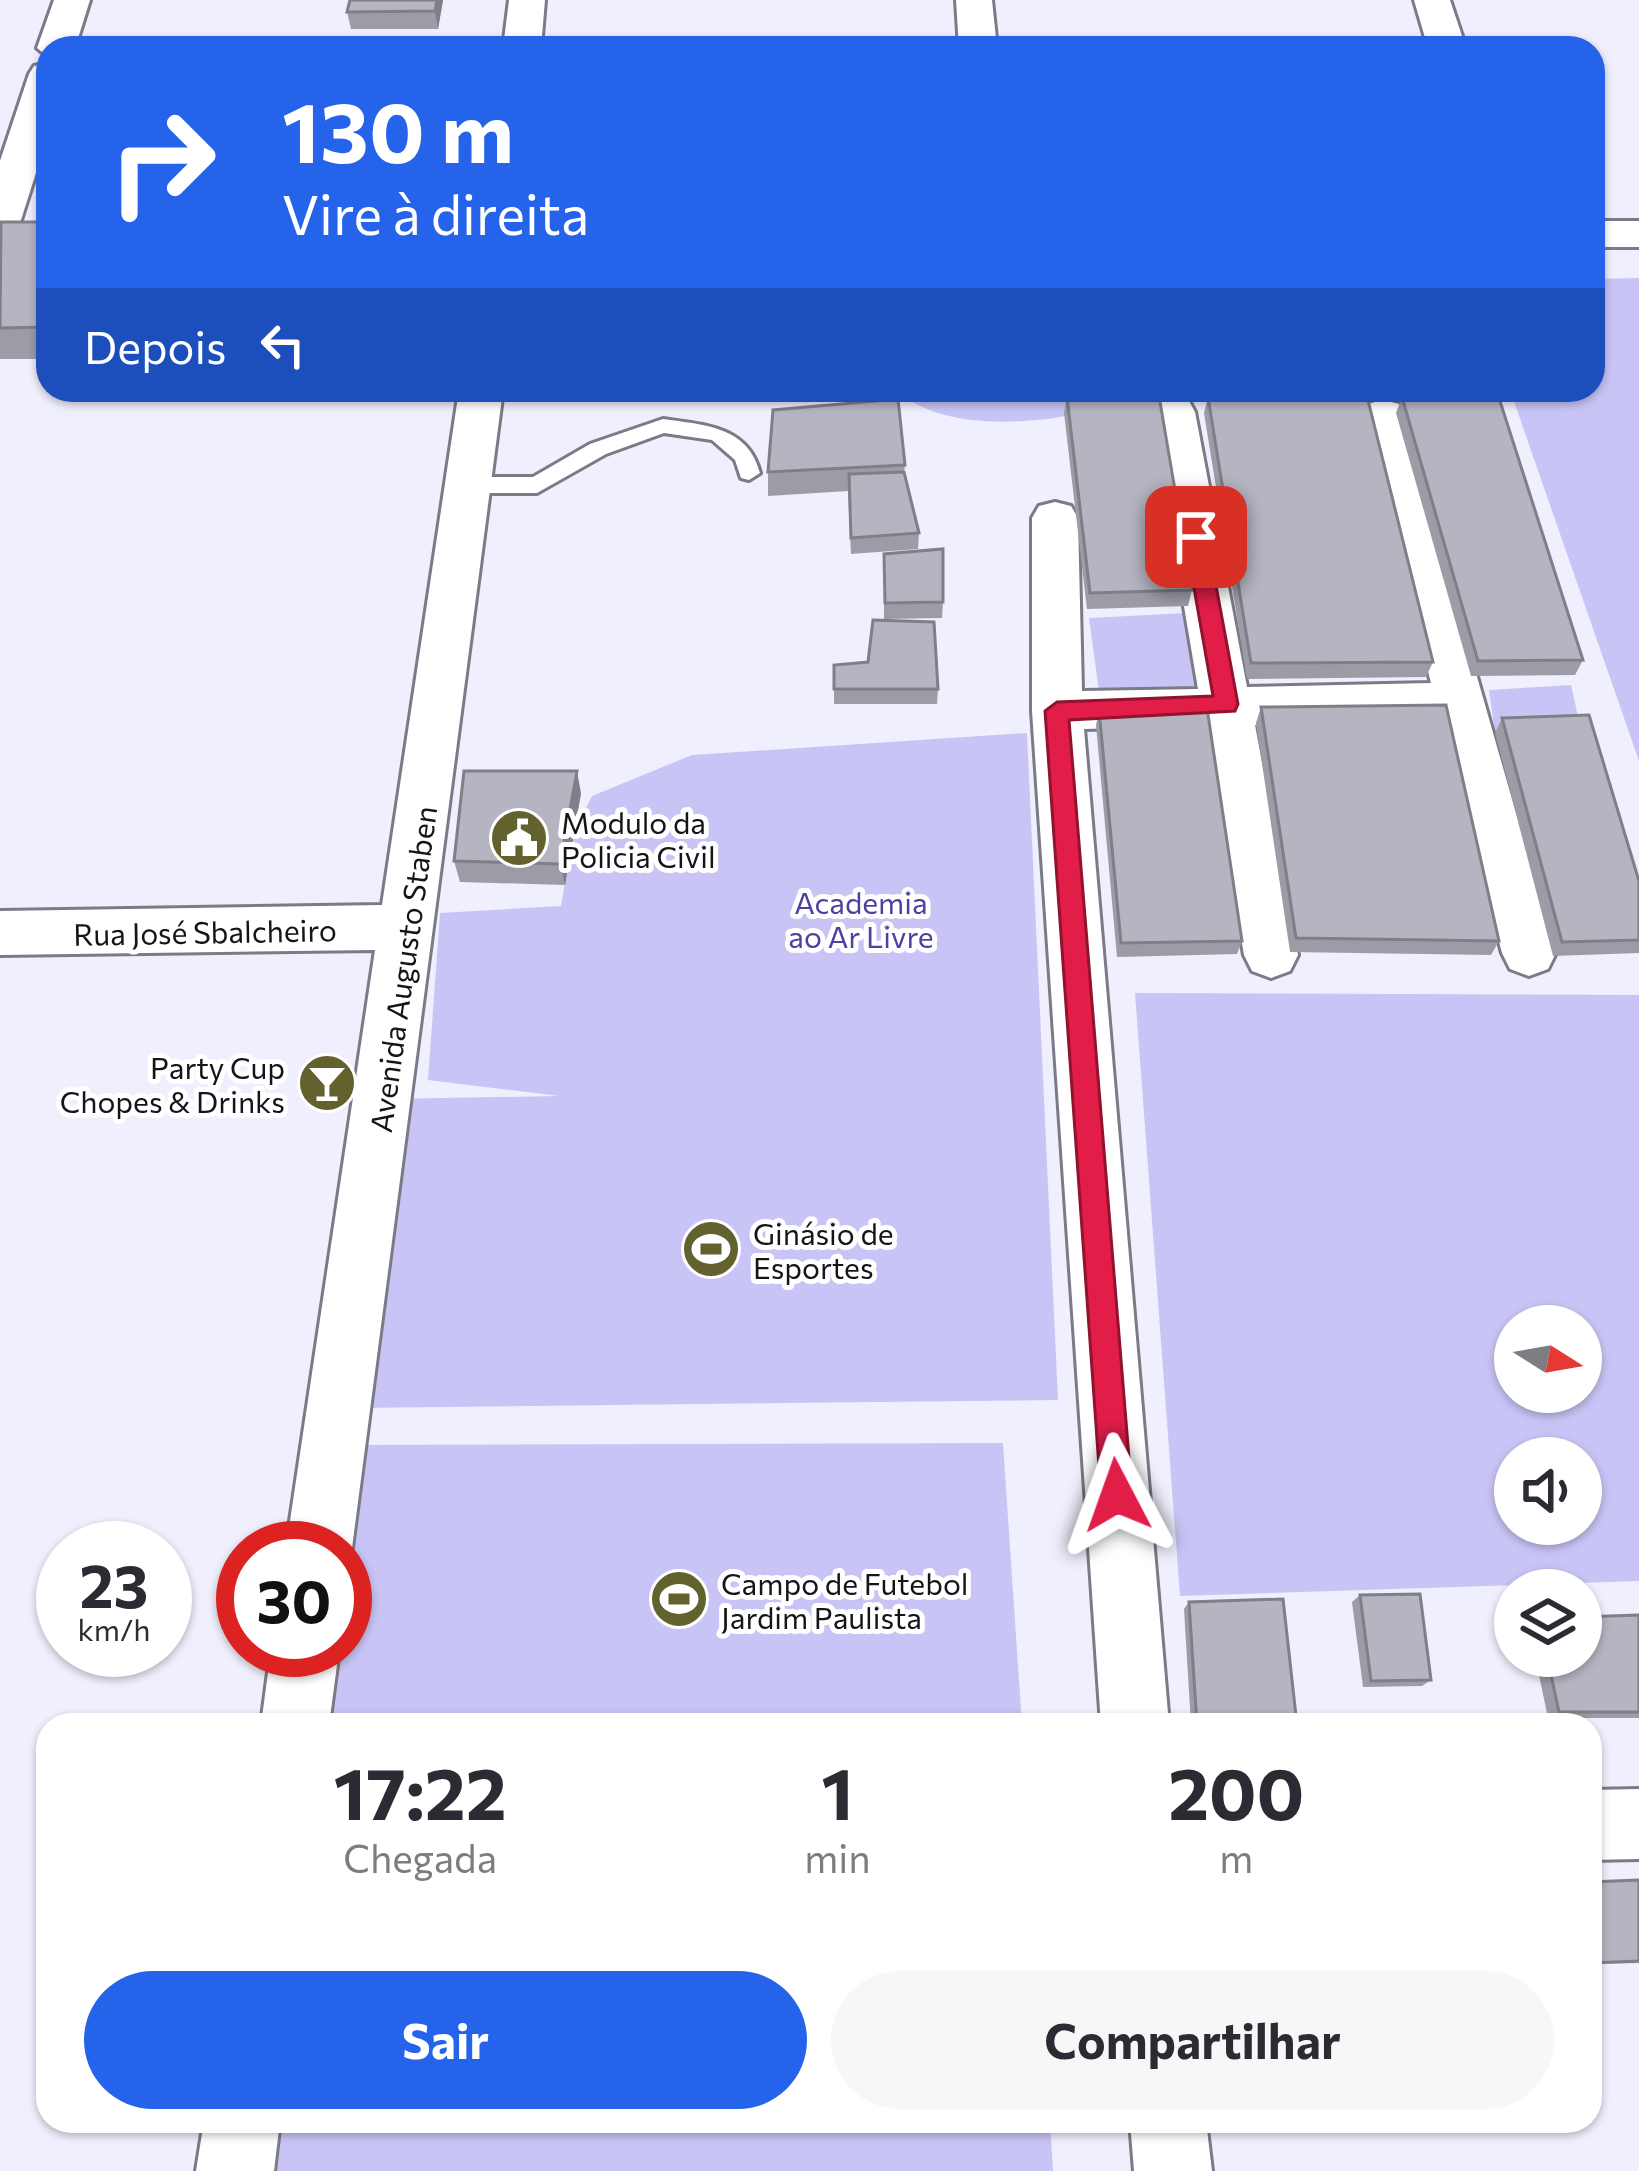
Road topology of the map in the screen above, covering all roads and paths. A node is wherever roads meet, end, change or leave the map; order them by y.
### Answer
1 (72, 0) edge
2 (527, 0) edge
3 (974, 0) edge
4 (1432, 0) edge
5 (60, 36) edge
6 (523, 36) edge
7 (977, 36) edge
8 (1443, 36) edge
9 (36, 126) edge
10 (11, 234) edge
11 (1605, 234) edge
12 (1639, 234) edge
13 (480, 402) edge
14 (1173, 412) dead end
15 (1383, 415) dead end
16 (749, 473) dead end
17 (469, 485) junction
18 (1054, 518) dead end
19 (1461, 701) junction
20 (1226, 704) junction
21 (1057, 711) junction
22 (409, 926) junction
23 (0, 933) edge
24 (1529, 952) dead end
25 (1271, 955) dead end
26 (323, 1521) edge
27 (301, 1677) edge
28 (297, 1713) edge
29 (1134, 1713) edge
30 (1639, 1824) edge
31 (1602, 1825) edge
32 (240, 2133) edge
33 (1169, 2133) edge
34 (235, 2171) edge
35 (1173, 2171) edge

1 - 5 street
2 - 6 street
3 - 7 street
4 - 8 street
9 - 10 street
11 - 12 street
13 - 17 street, Avenida Augusto Staben
14 - 20 street
15 - 19 street
16 - 17 lane
17 - 22 street, Avenida Augusto Staben
18 - 21 street
19 - 20 street
19 - 24 street
20 - 21 street
20 - 25 street
21 - 29 street
22 - 23 street, Rua José Sbalcheiro
22 - 26 street, Avenida Augusto Staben
27 - 28 street
30 - 31 street
32 - 34 street
33 - 35 street

